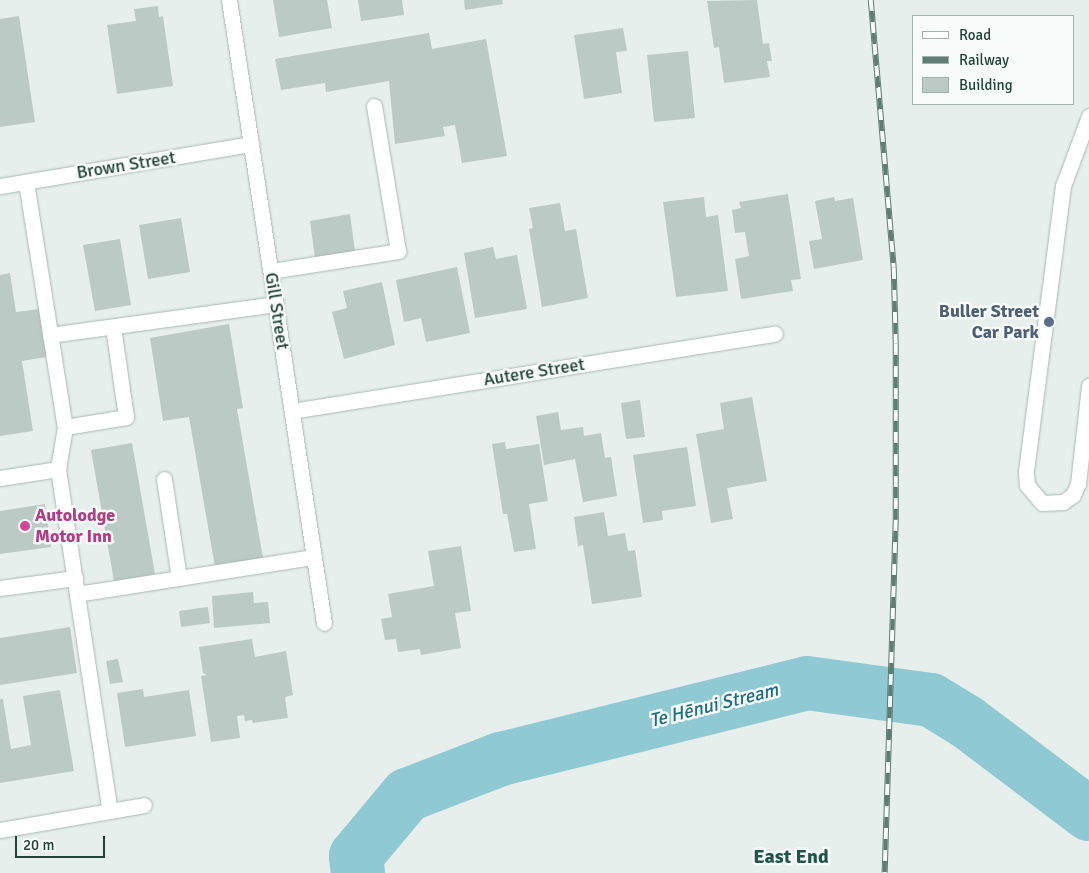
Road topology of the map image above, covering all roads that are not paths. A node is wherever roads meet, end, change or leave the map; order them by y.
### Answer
1 (229, 0) edge
2 (374, 106) dead end
3 (1089, 116) edge
4 (252, 144) junction
5 (26, 182) junction
6 (0, 186) edge
7 (271, 271) junction
8 (276, 304) junction
9 (113, 327) junction
10 (775, 334) dead end
11 (50, 336) junction
12 (1089, 386) edge
13 (292, 411) junction
14 (65, 427) junction
15 (58, 469) junction
16 (0, 478) edge
17 (164, 479) dead end
18 (314, 557) junction
19 (74, 578) junction
20 (179, 578) junction
21 (0, 588) edge
22 (77, 594) junction
23 (324, 623) dead end
24 (144, 806) dead end
25 (110, 811) junction
26 (0, 830) edge

1 - 4 street, Gill Street
2 - 7 street
3 - 12 street
4 - 5 street, Brown Street
4 - 7 street, Gill Street
5 - 6 street, Brown Street
5 - 11 street
7 - 8 street, Gill Street
8 - 9 street
8 - 13 street, Gill Street
9 - 11 street
9 - 14 street
10 - 13 street, Autere Street
11 - 14 street
13 - 18 street, Gill Street
14 - 15 street
15 - 16 street
15 - 19 street
17 - 20 street
18 - 20 street
18 - 23 street, Gill Street
19 - 21 street
19 - 22 street
20 - 22 street
22 - 25 street
24 - 25 street
25 - 26 street

